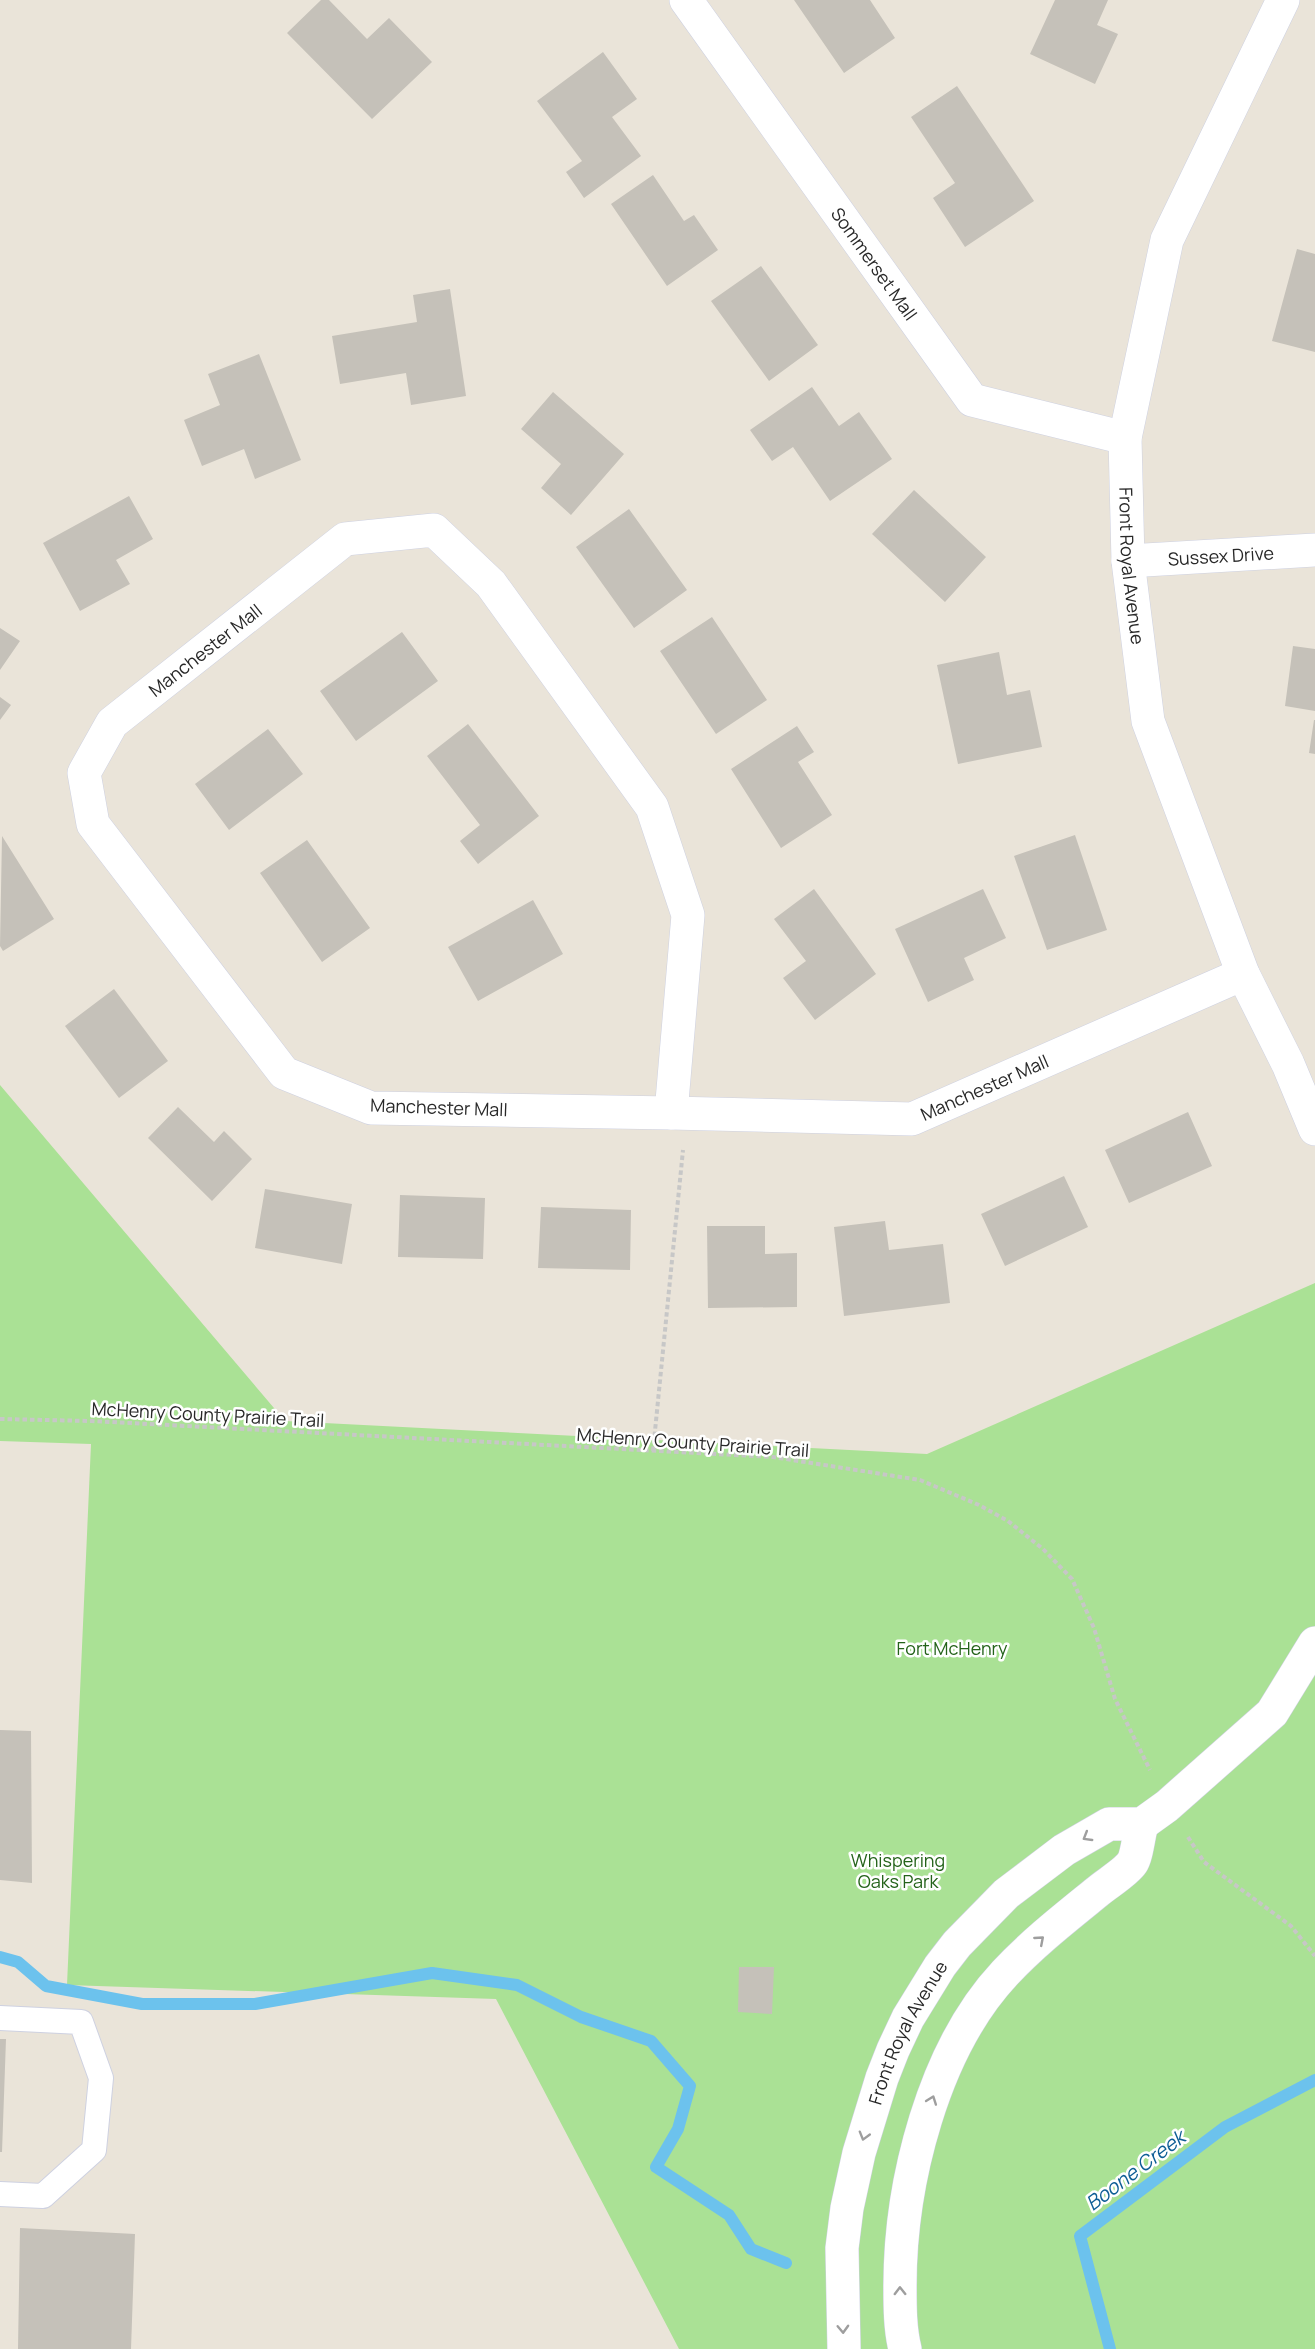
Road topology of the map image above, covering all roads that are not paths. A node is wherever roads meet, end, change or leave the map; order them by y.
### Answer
1 (686, 0) edge
2 (1283, 0) edge
3 (1125, 438) junction
4 (1315, 550) edge
5 (1128, 561) junction
6 (1243, 974) junction
7 (678, 1113) junction
8 (1315, 1130) edge
9 (1315, 1643) edge
10 (1154, 1815) junction
11 (0, 2018) edge
12 (0, 2194) edge
13 (844, 2349) edge
14 (905, 2349) edge

1 - 3 street, Sommerset Mall
2 - 3 street, Front Royal Avenue
3 - 5 street, Front Royal Avenue
4 - 5 street, Sussex Drive
5 - 6 street, Front Royal Avenue
6 - 7 street, Manchester Mall
6 - 8 street, Front Royal Avenue
7 - 7 street, Manchester Mall
9 - 10 street
10 -> 13 street, Front Royal Avenue
14 -> 10 street
11 - 12 lane

